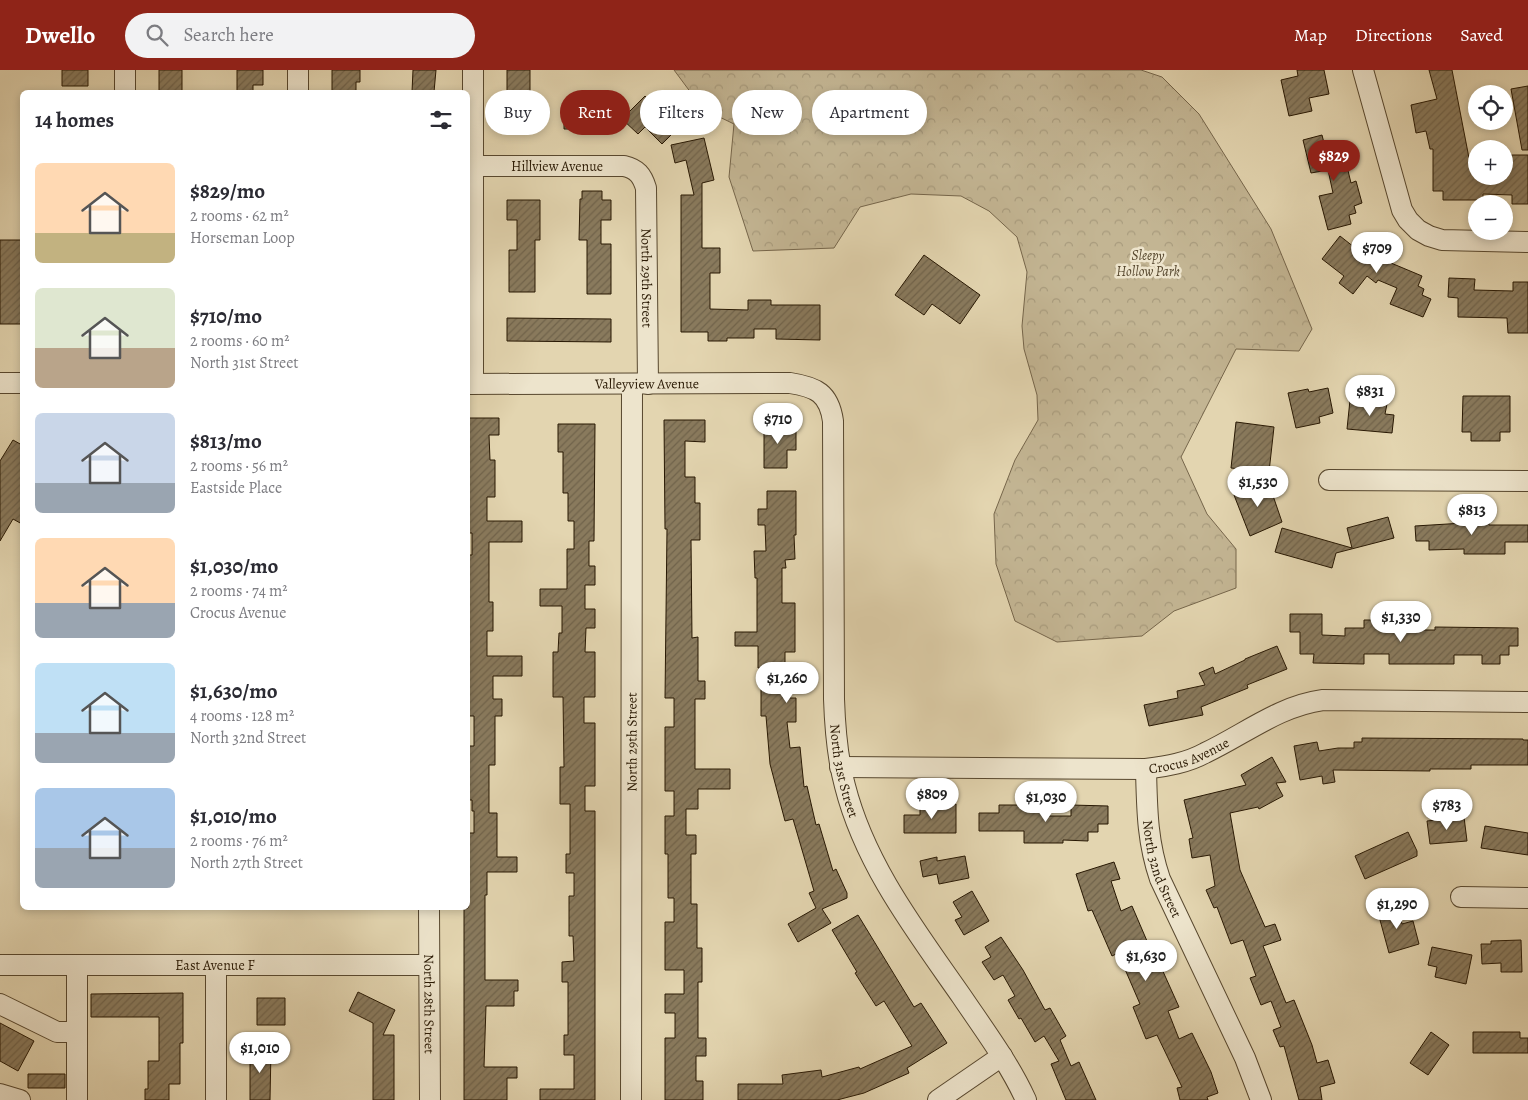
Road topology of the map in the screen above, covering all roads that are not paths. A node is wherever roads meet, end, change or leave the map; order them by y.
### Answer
1 (124, 70) edge
2 (298, 70) edge
3 (473, 70) edge
4 (1363, 70) edge
5 (125, 90) edge
6 (298, 90) edge
7 (473, 166) junction
8 (638, 172) joint
9 (1528, 242) edge
10 (0, 383) edge
11 (20, 384) edge
12 (470, 384) edge
13 (640, 384) junction
14 (823, 394) joint
15 (1328, 480) dead end
16 (1528, 481) edge
17 (1528, 702) edge
18 (840, 767) junction
19 (1146, 769) junction
20 (1461, 898) dead end
21 (1528, 898) edge
22 (430, 910) edge
23 (0, 965) edge
24 (77, 965) junction
25 (216, 965) junction
26 (429, 965) junction
27 (0, 1004) edge
28 (77, 1032) junction
29 (1002, 1056) junction
30 (0, 1094) edge
31 (20, 1100) edge
32 (78, 1100) edge
33 (216, 1100) edge
34 (430, 1100) edge
35 (631, 1100) edge
36 (938, 1100) edge
37 (1026, 1100) edge
38 (1261, 1100) edge

1 - 5 street
2 - 6 street
3 - 7 street
4 - 9 street
7 - 8 street, Hillview Avenue
7 - 12 street
8 - 13 street, North 29th Street
10 - 11 street
12 - 13 street, Valleyview Avenue
13 - 14 street, Valleyview Avenue
13 - 35 street, North 29th Street
14 - 18 street, North 31st Street
15 - 16 street
17 - 19 street, Crocus Avenue
18 - 19 street, Crocus Avenue
18 - 29 street, North 31st Street
19 - 38 street, North 32nd Street
20 - 21 street
22 - 26 street, North 28th Street
23 - 24 street, East Avenue F
24 - 25 street, East Avenue F
24 - 28 street
25 - 26 street, East Avenue F
25 - 33 street
26 - 34 street, North 28th Street
27 - 28 street
28 - 32 street
29 - 36 street
29 - 37 street, North 31st Street
30 - 31 street

